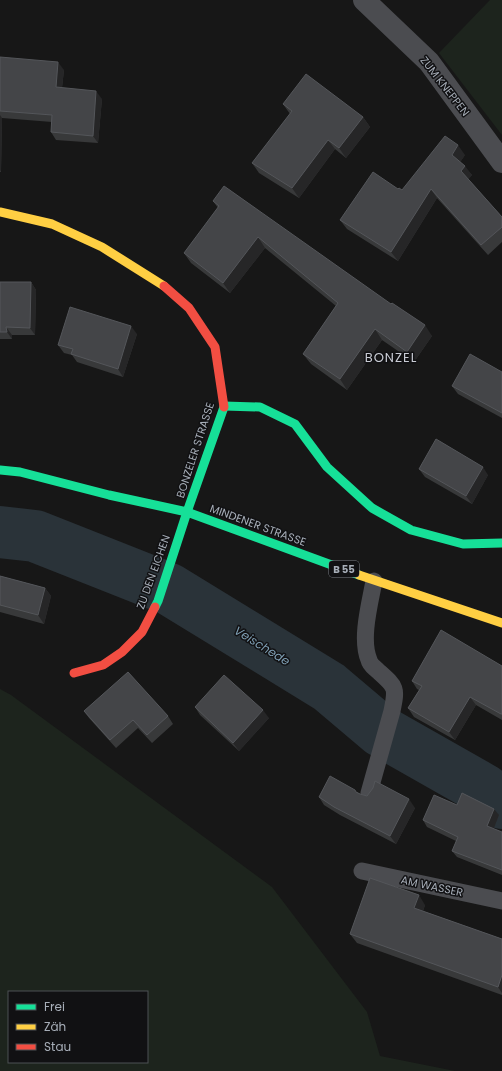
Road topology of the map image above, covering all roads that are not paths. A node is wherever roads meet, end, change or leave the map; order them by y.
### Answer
1 (364, 0) edge
2 (502, 162) edge
3 (0, 212) edge
4 (224, 406) junction
5 (0, 470) edge
6 (187, 512) junction
7 (502, 543) edge
8 (374, 581) junction
9 (502, 623) edge
10 (74, 673) dead end
11 (369, 793) edge
12 (362, 870) dead end
13 (502, 901) edge

1 - 2 street, ZUM KNEPPEN
3 - 4 street, BONZELER STRASSE
4 - 6 street, BONZELER STRASSE
4 - 7 street
5 - 6 street, MINDENER STRASSE / B 55
6 - 8 street, MINDENER STRASSE / B 55
6 - 10 street, ZU DEN EICHEN
8 - 9 street, MINDENER STRASSE / B 55
8 - 11 lane
12 - 13 lane, AM WASSER

